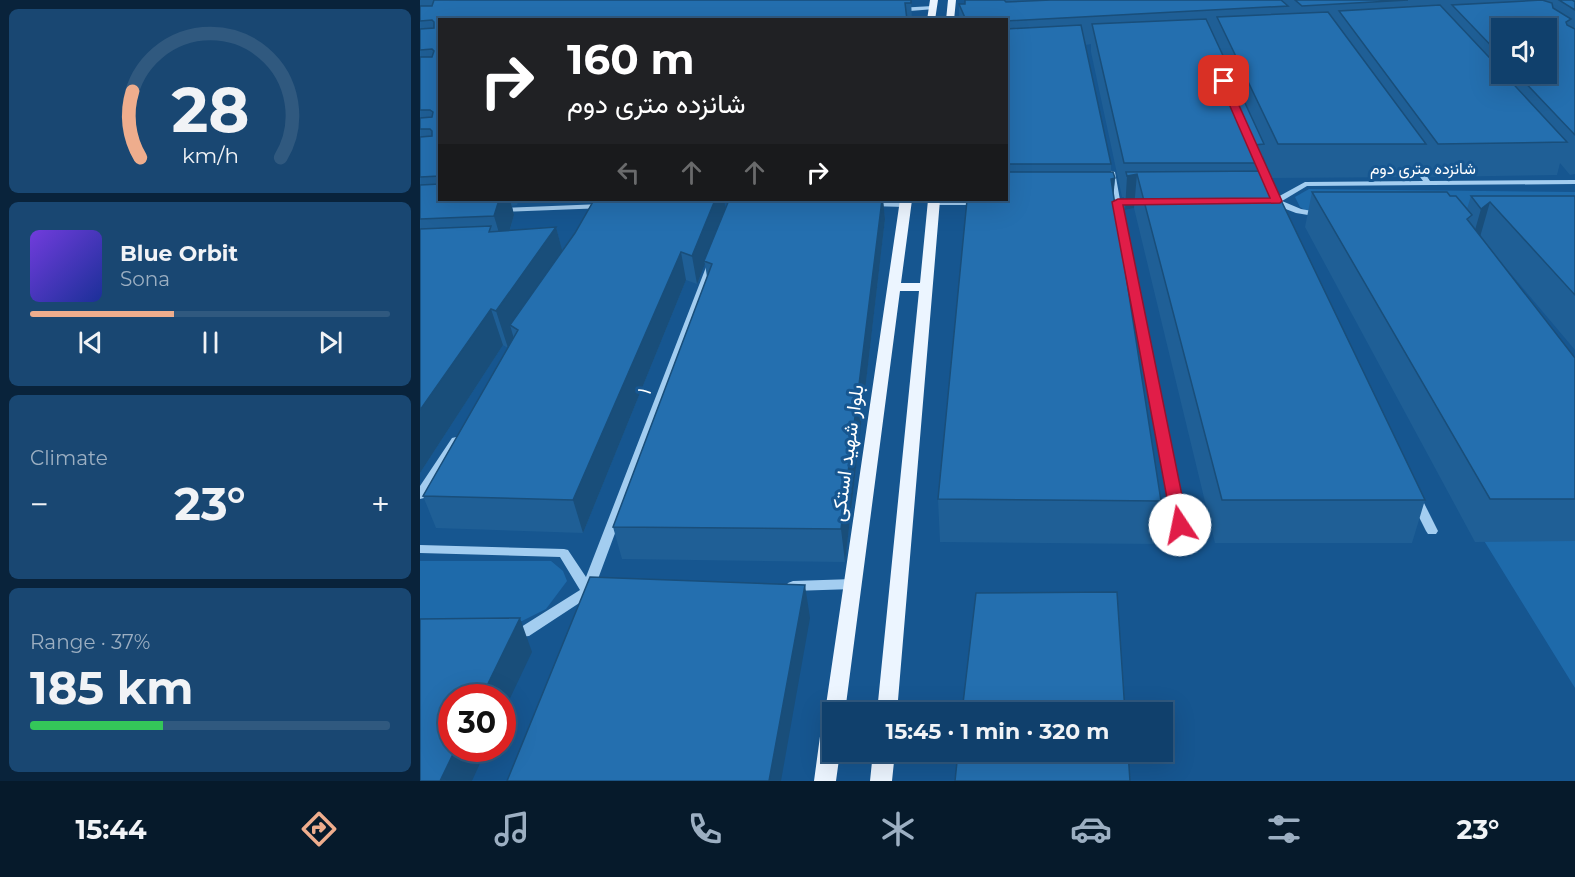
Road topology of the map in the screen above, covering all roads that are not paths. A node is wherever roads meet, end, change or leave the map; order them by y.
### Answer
1 (951, 3) edge
2 (933, 4) edge
3 (962, 5) edge
4 (885, 10) edge
5 (950, 18) edge
6 (1409, 155) edge
7 (1108, 158) edge
8 (1562, 173) edge
9 (1573, 182) edge
10 (1428, 183) junction
11 (1272, 190) edge
12 (933, 201) edge
13 (1271, 201) junction
14 (905, 202) edge
15 (1094, 202) edge
16 (1118, 202) junction
17 (1152, 202) edge
18 (991, 203) edge
19 (538, 204) edge
20 (859, 204) edge
21 (614, 206) edge
22 (602, 207) edge
23 (490, 210) edge
24 (1331, 217) edge
25 (1286, 222) edge
26 (717, 248) edge
27 (894, 287) junction
28 (926, 287) junction
29 (464, 427) edge
30 (1412, 488) edge
31 (420, 495) edge
32 (1180, 525) dead end
33 (1432, 531) dead end
34 (420, 549) edge
35 (853, 584) junction
36 (784, 586) edge
37 (611, 590) edge
38 (588, 591) junction
39 (579, 612) edge
40 (501, 633) edge
41 (836, 702) edge
42 (888, 702) edge
43 (828, 762) edge
44 (883, 762) edge
45 (825, 781) edge
46 (881, 781) edge

1 - 3 street
1 - 5 main road
2 - 4 street
6 - 10 street
7 - 16 street
8 - 9 street
9 - 10 street, شانزده متری دوم
10 - 13 street, شانزده متری دوم
11 - 13 street
12 - 18 street
12 - 28 main road
13 - 24 street
13 - 25 street
14 - 20 street
14 - 27 main road, بلوار شهید استکی
15 - 16 street
16 - 17 street
16 - 32 street
19 - 22 street
19 - 23 street
21 - 22 street
26 - 38 street, ۱
27 - 28 main road
27 - 35 main road, بلوار شهید استکی
28 - 42 main road
29 - 31 street
30 - 33 street
34 - 38 street
35 - 36 street
35 - 41 main road, بلوار شهید استکی
37 - 38 street
38 - 39 street, ۱
38 - 40 street
43 - 45 main road
44 - 46 main road

